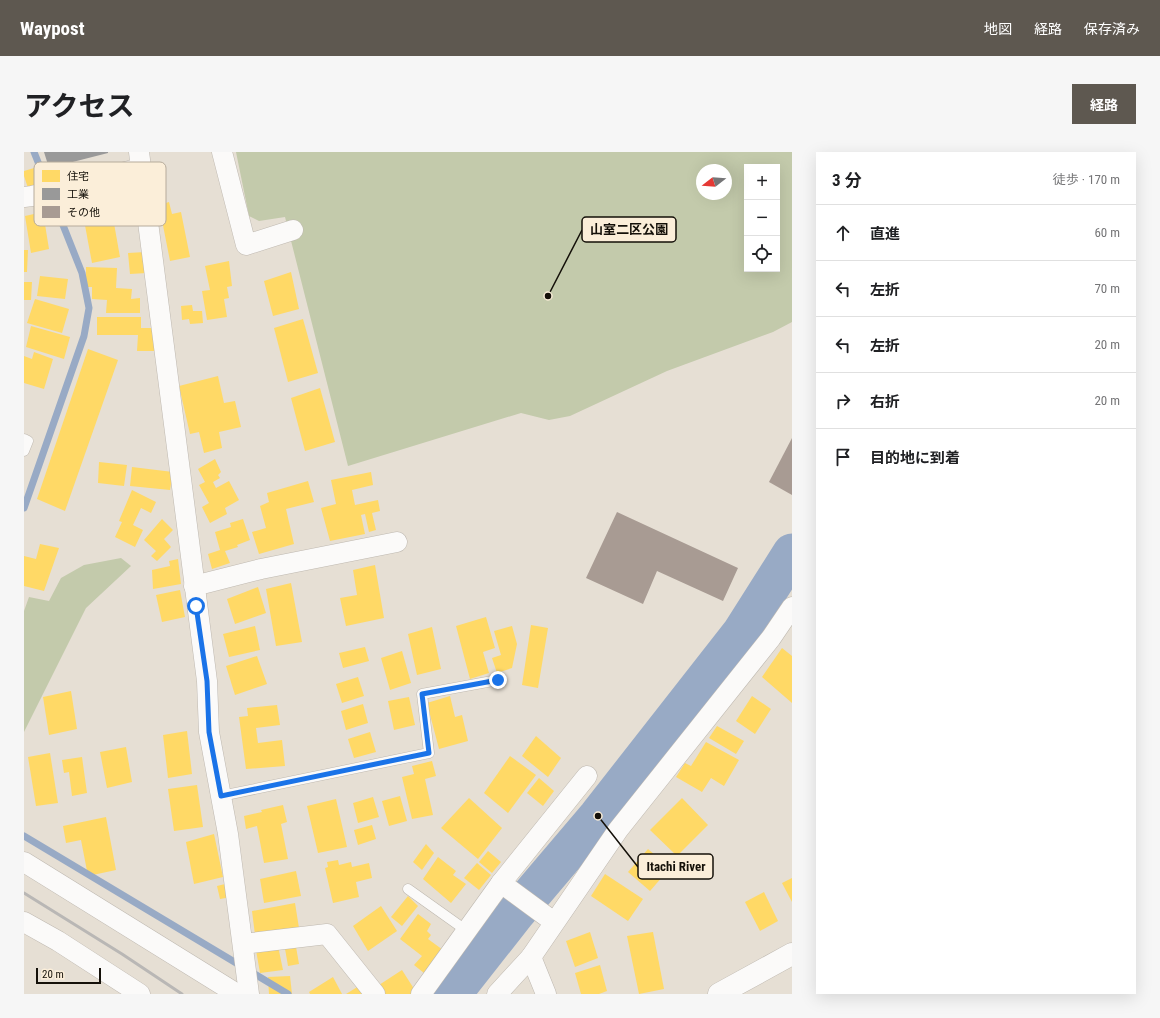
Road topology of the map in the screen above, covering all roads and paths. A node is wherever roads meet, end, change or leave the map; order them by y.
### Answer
1 (222, 152) edge
2 (34, 195) edge
3 (24, 197) edge
4 (148, 226) edge
5 (293, 230) dead end
6 (24, 439) edge
7 (24, 451) edge
8 (397, 542) dead end
9 (194, 586) junction
10 (792, 607) edge
11 (498, 680) dead end
12 (587, 776) dead end
13 (221, 796) junction
14 (24, 862) edge
15 (501, 883) junction
16 (408, 889) dead end
17 (24, 922) edge
18 (554, 922) junction
19 (467, 931) junction
20 (243, 944) junction
21 (792, 954) edge
22 (531, 957) junction
23 (140, 994) edge
24 (237, 994) edge
25 (250, 994) edge
26 (376, 994) edge
27 (422, 994) edge
28 (498, 994) edge
29 (546, 994) edge
30 (719, 994) edge

1 - 5 street
2 - 3 street
4 - 9 street
6 - 7 lane
8 - 9 street
9 - 13 street
10 - 18 street
11 - 13 lane
12 - 15 street
13 - 20 street
14 - 24 street
15 - 18 street
15 - 19 street
16 - 19 lane
17 - 23 street
18 - 22 street
19 - 27 street
20 - 25 street
20 - 26 street
21 - 30 main road
22 - 28 street
22 - 29 street

